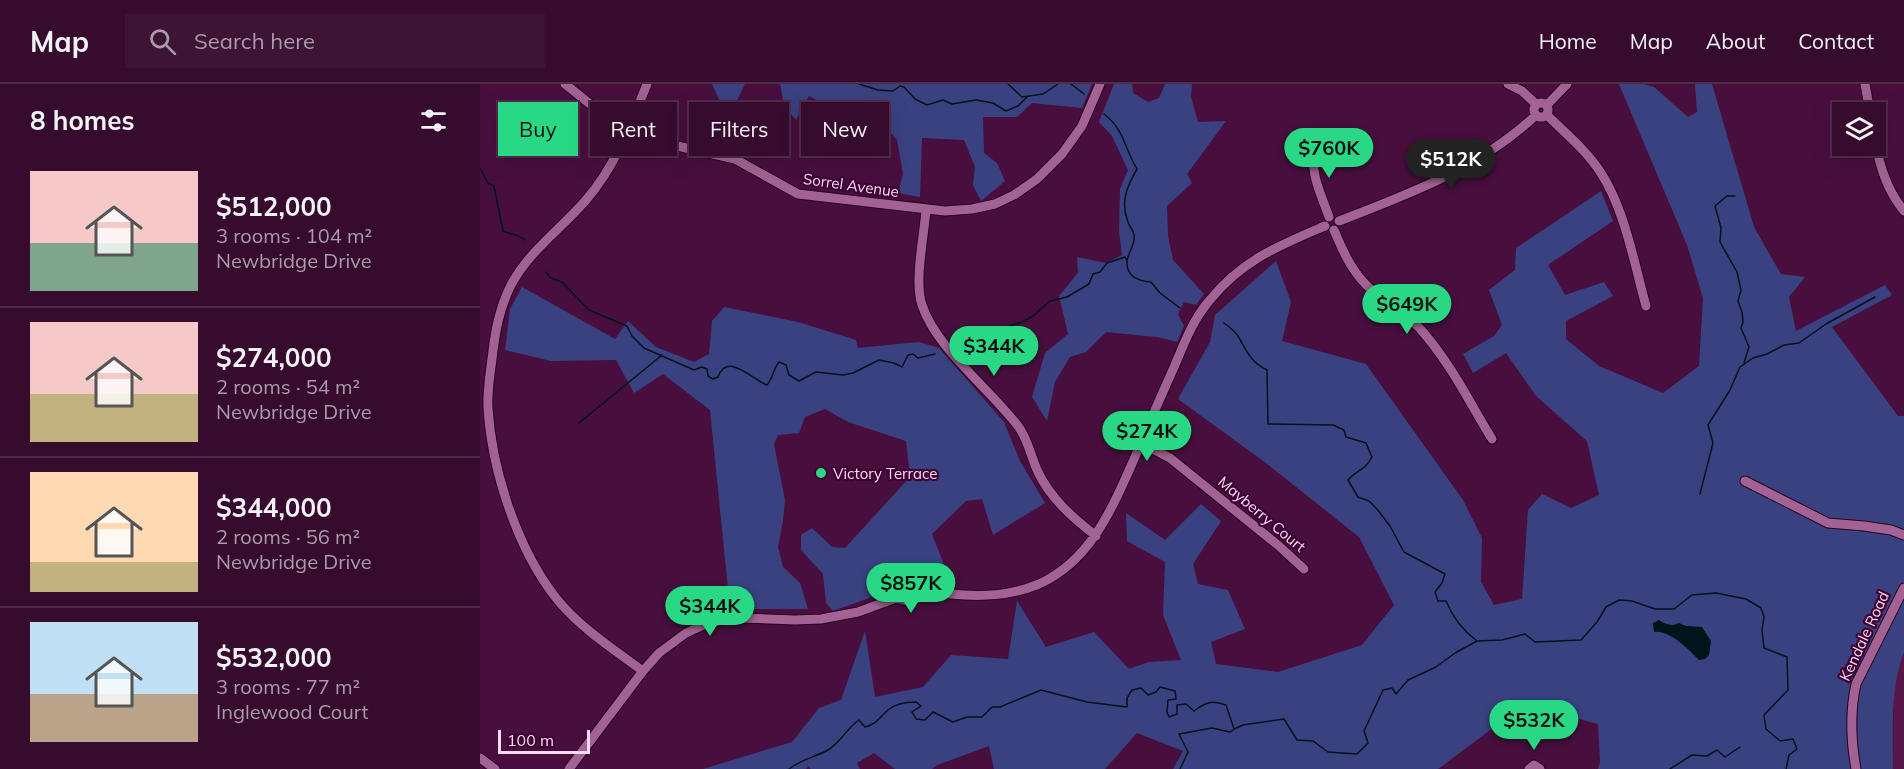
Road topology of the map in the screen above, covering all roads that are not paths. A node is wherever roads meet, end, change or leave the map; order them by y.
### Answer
1 (565, 84) edge
2 (647, 84) edge
3 (1100, 84) edge
4 (1508, 84) edge
5 (1567, 84) edge
6 (1865, 84) edge
7 (640, 102) edge
8 (1868, 102) edge
9 (590, 104) edge
10 (1536, 104) junction
11 (1547, 110) junction
12 (1536, 115) junction
13 (1315, 142) dead end
14 (677, 146) edge
15 (616, 156) edge
16 (1878, 156) edge
17 (926, 210) junction
18 (1904, 211) edge
19 (1332, 224) junction
20 (1646, 306) dead end
21 (1492, 439) dead end
22 (1141, 443) junction
23 (1745, 481) dead end
24 (1904, 535) edge
25 (1096, 536) junction
26 (1304, 569) dead end
27 (1904, 588) edge
28 (643, 671) junction
29 (480, 758) edge
30 (495, 769) edge
31 (569, 769) edge
32 (1529, 769) edge
33 (1540, 769) edge
34 (1856, 769) edge

1 - 9 street, Sorrel Avenue
2 - 7 street
3 - 17 street, Sorrel Avenue
4 - 10 street
5 - 11 street
6 - 8 street
10 - 11 street
10 - 12 street
11 - 12 street
11 - 20 street
12 - 19 street
13 - 19 street
14 - 17 street, Sorrel Avenue
15 - 28 street
16 - 18 street
17 - 25 street
19 - 21 street
19 - 22 street
22 - 25 street
22 - 26 street, Mayberry Court
23 - 24 street
25 - 28 street
27 - 34 street, Kendale Road
28 - 31 street
29 - 30 street
32 - 33 street

